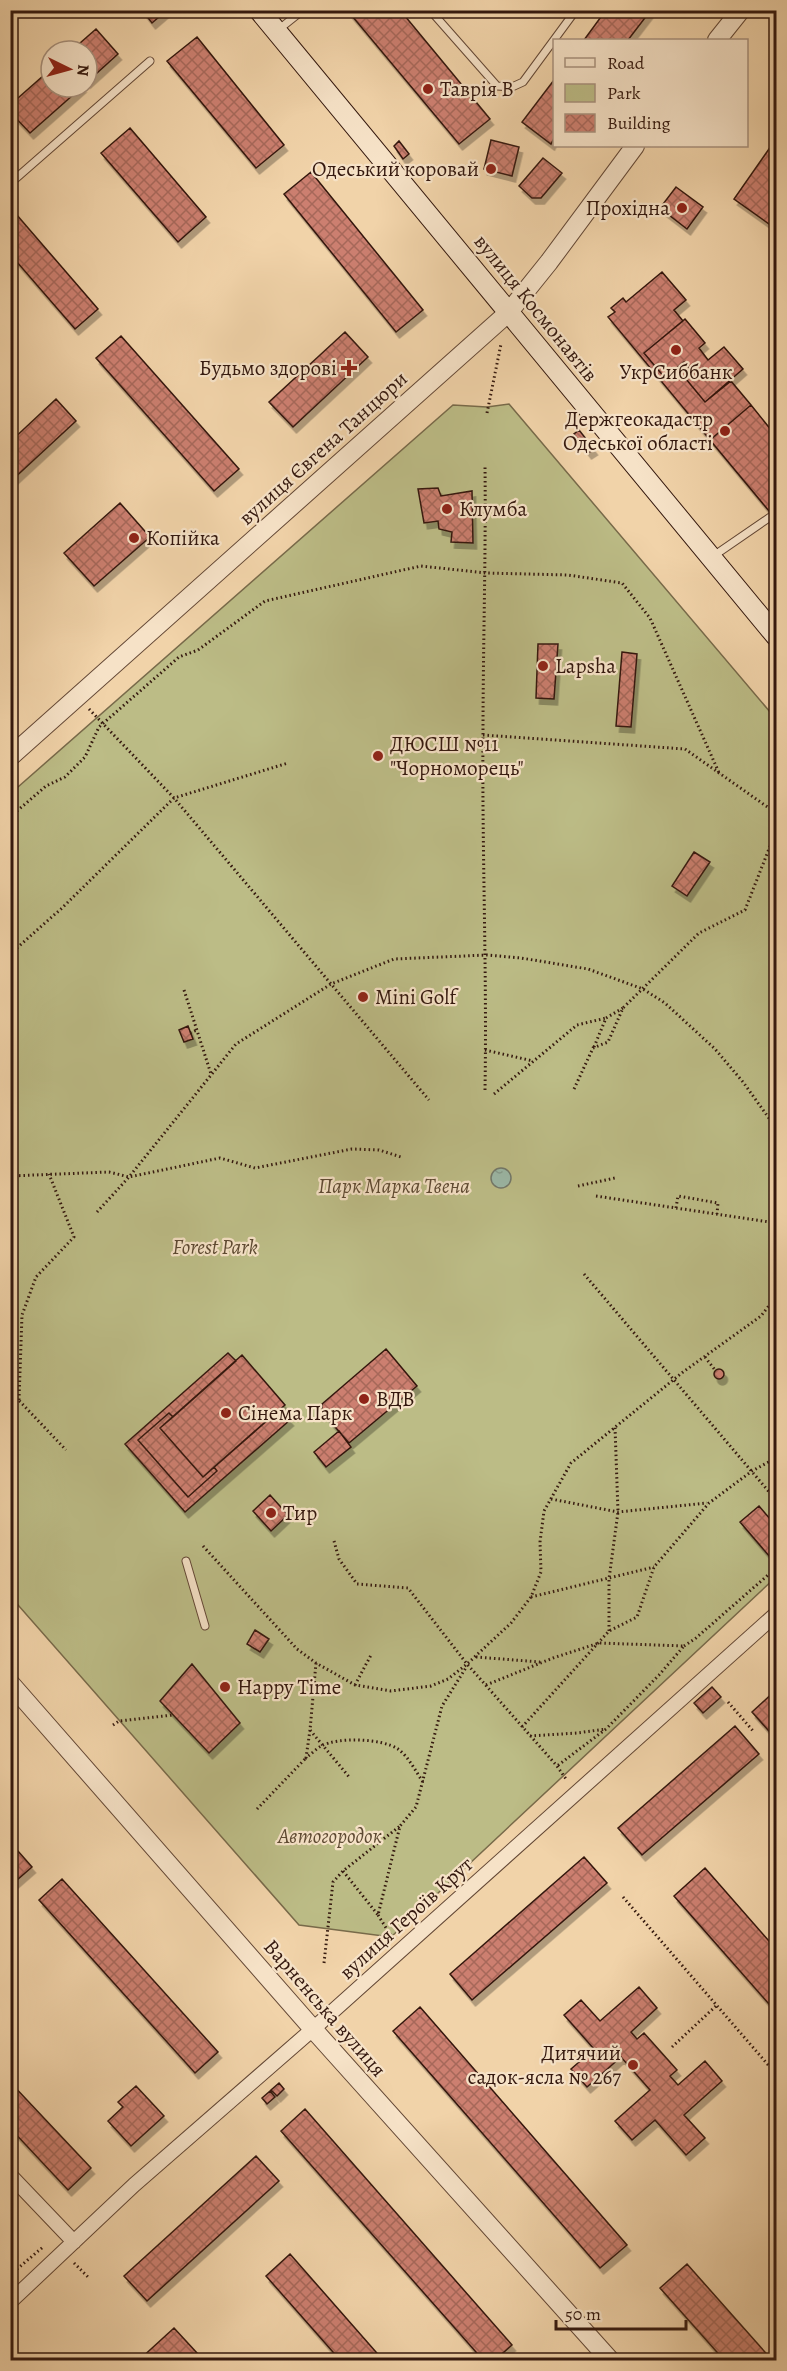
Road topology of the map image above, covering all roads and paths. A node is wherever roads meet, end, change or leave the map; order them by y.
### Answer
1 (259, 10) edge
2 (303, 10) edge
3 (430, 10) edge
4 (576, 10) edge
5 (741, 10) edge
6 (276, 32) junction
7 (555, 39) edge
8 (718, 39) edge
9 (553, 41) edge
10 (150, 61) dead end
11 (634, 147) edge
12 (14, 180) dead end
13 (508, 313) junction
14 (487, 413) dead end
15 (485, 466) dead end
16 (777, 513) edge
17 (710, 559) junction
18 (486, 573) junction
19 (777, 636) edge
20 (77, 697) junction
21 (102, 724) junction
22 (483, 735) junction
23 (10, 757) edge
24 (288, 763) dead end
25 (720, 775) junction
26 (174, 798) junction
27 (777, 813) edge
28 (10, 817) edge
29 (777, 831) edge
30 (10, 954) edge
31 (487, 955) junction
32 (331, 984) junction
33 (643, 989) junction
34 (184, 990) dead end
35 (623, 1008) junction
36 (606, 1018) junction
37 (196, 1030) junction
38 (190, 1033) dead end
39 (593, 1048) junction
40 (486, 1050) junction
41 (534, 1061) junction
42 (211, 1074) junction
43 (574, 1089) dead end
44 (484, 1090) dead end
45 (494, 1094) dead end
46 (429, 1100) dead end
47 (777, 1128) edge
48 (401, 1157) dead end
49 (49, 1174) junction
50 (10, 1176) edge
51 (129, 1177) junction
52 (615, 1178) dead end
53 (578, 1186) dead end
54 (596, 1196) dead end
55 (676, 1208) junction
56 (97, 1212) dead end
57 (717, 1214) junction
58 (777, 1223) edge
59 (584, 1274) dead end
60 (777, 1290) edge
61 (705, 1357) junction
62 (715, 1370) dead end
63 (674, 1379) junction
64 (10, 1391) edge
65 (19, 1400) junction
66 (615, 1427) junction
67 (66, 1450) dead end
68 (777, 1458) edge
69 (752, 1471) junction
70 (551, 1499) junction
71 (777, 1500) edge
72 (709, 1503) junction
73 (618, 1512) junction
74 (334, 1541) dead end
75 (203, 1546) dead end
76 (186, 1561) dead end
77 (654, 1568) junction
78 (777, 1568) edge
79 (609, 1579) junction
80 (531, 1598) junction
81 (777, 1614) edge
82 (205, 1626) dead end
83 (609, 1631) junction
84 (599, 1643) junction
85 (684, 1646) junction
86 (371, 1655) dead end
87 (476, 1657) junction
88 (543, 1662) junction
89 (316, 1663) junction
90 (467, 1664) junction
91 (10, 1683) edge
92 (355, 1685) junction
93 (486, 1685) junction
94 (728, 1702) dead end
95 (173, 1715) dead end
96 (113, 1725) dead end
97 (522, 1727) junction
98 (606, 1729) junction
99 (310, 1730) junction
100 (754, 1732) dead end
101 (530, 1736) junction
102 (322, 1746) junction
103 (306, 1758) junction
104 (557, 1766) junction
105 (350, 1778) dead end
106 (566, 1779) dead end
107 (423, 1782) junction
108 (257, 1809) dead end
109 (400, 1826) junction
110 (343, 1871) junction
111 (623, 1897) dead end
112 (378, 1915) junction
113 (391, 1936) dead end
114 (324, 1963) dead end
115 (717, 2005) junction
116 (313, 2029) junction
117 (672, 2048) dead end
118 (777, 2074) edge
119 (10, 2175) edge
120 (74, 2242) junction
121 (10, 2302) edge
122 (610, 2361) edge

1 - 6 main road, вулиця Космонавтів
2 - 6 lane
3 - 9 lane
4 - 7 lane
5 - 8 street
6 - 13 main road, вулиця Космонавтів
10 - 12 lane
11 - 13 street, вулиця Євгена Танцюри
13 - 14 path
13 - 17 main road, вулиця Космонавтів
13 - 20 street, вулиця Євгена Танцюри
15 - 18 path
16 - 17 lane
17 - 19 main road, вулиця Космонавтів
18 - 21 path
18 - 22 path
18 - 25 path
20 - 21 path
20 - 23 street, вулиця Євгена Танцюри
21 - 26 path
21 - 28 path
22 - 25 path
22 - 31 path
24 - 26 path
25 - 27 path
26 - 30 path
26 - 32 path
29 - 33 path
31 - 32 path
31 - 33 path
31 - 40 path
32 - 42 path
32 - 46 path
33 - 35 path
33 - 47 path
34 - 37 path
35 - 36 path
35 - 39 path
36 - 39 path
36 - 41 path
37 - 38 path
37 - 42 path
39 - 43 path
40 - 41 path
40 - 44 path
41 - 45 path
42 - 51 path
48 - 51 path
49 - 50 path
49 - 51 path
49 - 65 path
51 - 56 path
52 - 53 path
54 - 55 path
55 - 57 path
55 - 57 path
57 - 58 path
59 - 63 path
60 - 61 path
61 - 62 path
61 - 63 path
63 - 66 path
63 - 69 path
64 - 65 path
65 - 67 path
66 - 70 path
66 - 73 path
68 - 69 path
69 - 71 path
69 - 72 path
70 - 73 path
70 - 80 path
72 - 73 path
72 - 77 path
73 - 79 path
74 - 90 path
75 - 89 path
76 - 82 lane
77 - 79 path
77 - 83 path
78 - 85 path
79 - 80 path
79 - 83 path
80 - 87 path
81 - 116 street, вулиця Героїв Крут
83 - 84 path
84 - 85 path
84 - 88 path
84 - 97 path
85 - 98 path
86 - 92 path
87 - 88 path
87 - 90 path
88 - 93 path
89 - 92 path
89 - 99 path
90 - 92 path
90 - 93 path
90 - 107 path
91 - 116 street, Варненська вулиця
93 - 97 path
94 - 100 path
95 - 96 path
97 - 101 path
98 - 101 path
98 - 104 path
99 - 102 path
99 - 103 path
101 - 104 path
102 - 103 path
102 - 105 path
102 - 107 path
103 - 108 path
104 - 106 path
107 - 109 path
109 - 110 path
109 - 112 path
110 - 112 path
110 - 114 path
111 - 115 path
112 - 113 path
115 - 117 path
115 - 118 path
116 - 120 street, вулиця Героїв Крут
116 - 122 street, Варненська вулиця
119 - 120 street
120 - 121 street, вулиця Героїв Крут

